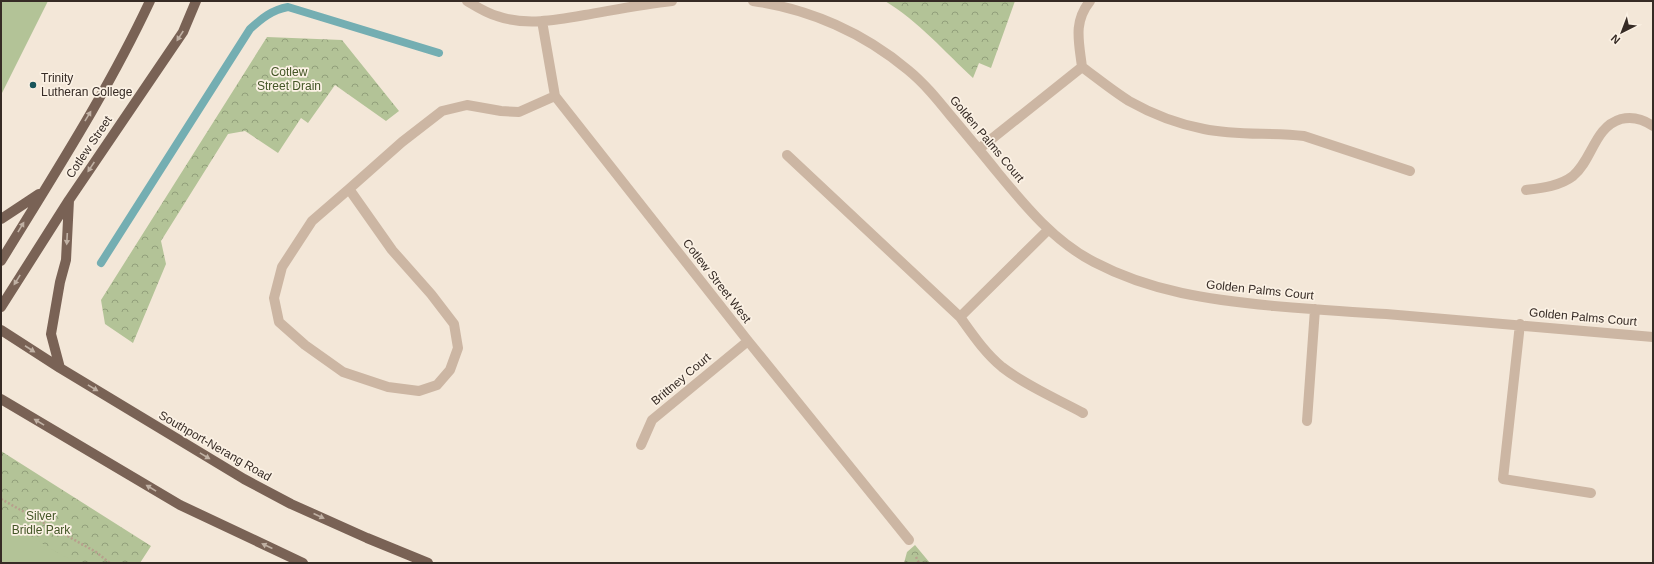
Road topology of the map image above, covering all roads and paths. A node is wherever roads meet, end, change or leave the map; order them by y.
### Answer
1 (150, 1) edge
2 (196, 1) edge
3 (467, 1) edge
4 (672, 1) edge
5 (753, 1) edge
6 (1090, 1) edge
7 (542, 21) junction
8 (1082, 68) junction
9 (555, 96) junction
10 (1653, 126) edge
11 (979, 149) junction
12 (787, 155) dead end
13 (1410, 171) dead end
14 (349, 188) junction
15 (1526, 190) dead end
16 (43, 191) junction
17 (68, 200) junction
18 (1, 219) edge
19 (1048, 230) junction
20 (1, 261) edge
21 (1, 307) edge
22 (1315, 309) junction
23 (960, 317) junction
24 (1520, 324) junction
25 (1, 330) edge
26 (1653, 337) edge
27 (748, 341) junction
28 (60, 368) junction
29 (1, 399) edge
30 (1083, 413) dead end
31 (1307, 421) dead end
32 (641, 445) dead end
33 (1591, 493) dead end
34 (1, 499) edge
35 (909, 540) dead end
36 (110, 563) edge
37 (303, 563) edge
38 (428, 563) edge

16 -> 1 main road, Cotlew Street
2 -> 17 main road, Cotlew Street
3 - 7 street
4 - 7 street
5 - 11 street, Golden Palms Court
6 - 8 street
7 - 9 street, Cotlew Street West
8 - 11 street
8 - 13 street
9 - 14 street
9 - 27 street, Cotlew Street West
10 - 15 street
11 - 19 street, Golden Palms Court
12 - 23 street
14 - 14 street
16 - 18 main road
20 -> 16 main road, Cotlew Street
17 -> 21 main road, Cotlew Street
17 -> 28 main road
19 - 22 street, Golden Palms Court
19 - 23 street
22 - 24 street, Golden Palms Court
22 - 31 street
23 - 30 street
24 - 26 street, Golden Palms Court
24 - 33 street
25 -> 28 main road, Southport-Nerang Road
27 - 32 street, Brittney Court
27 - 35 street, Cotlew Street West
28 -> 38 main road, Southport-Nerang Road
37 -> 29 main road
34 - 36 path

